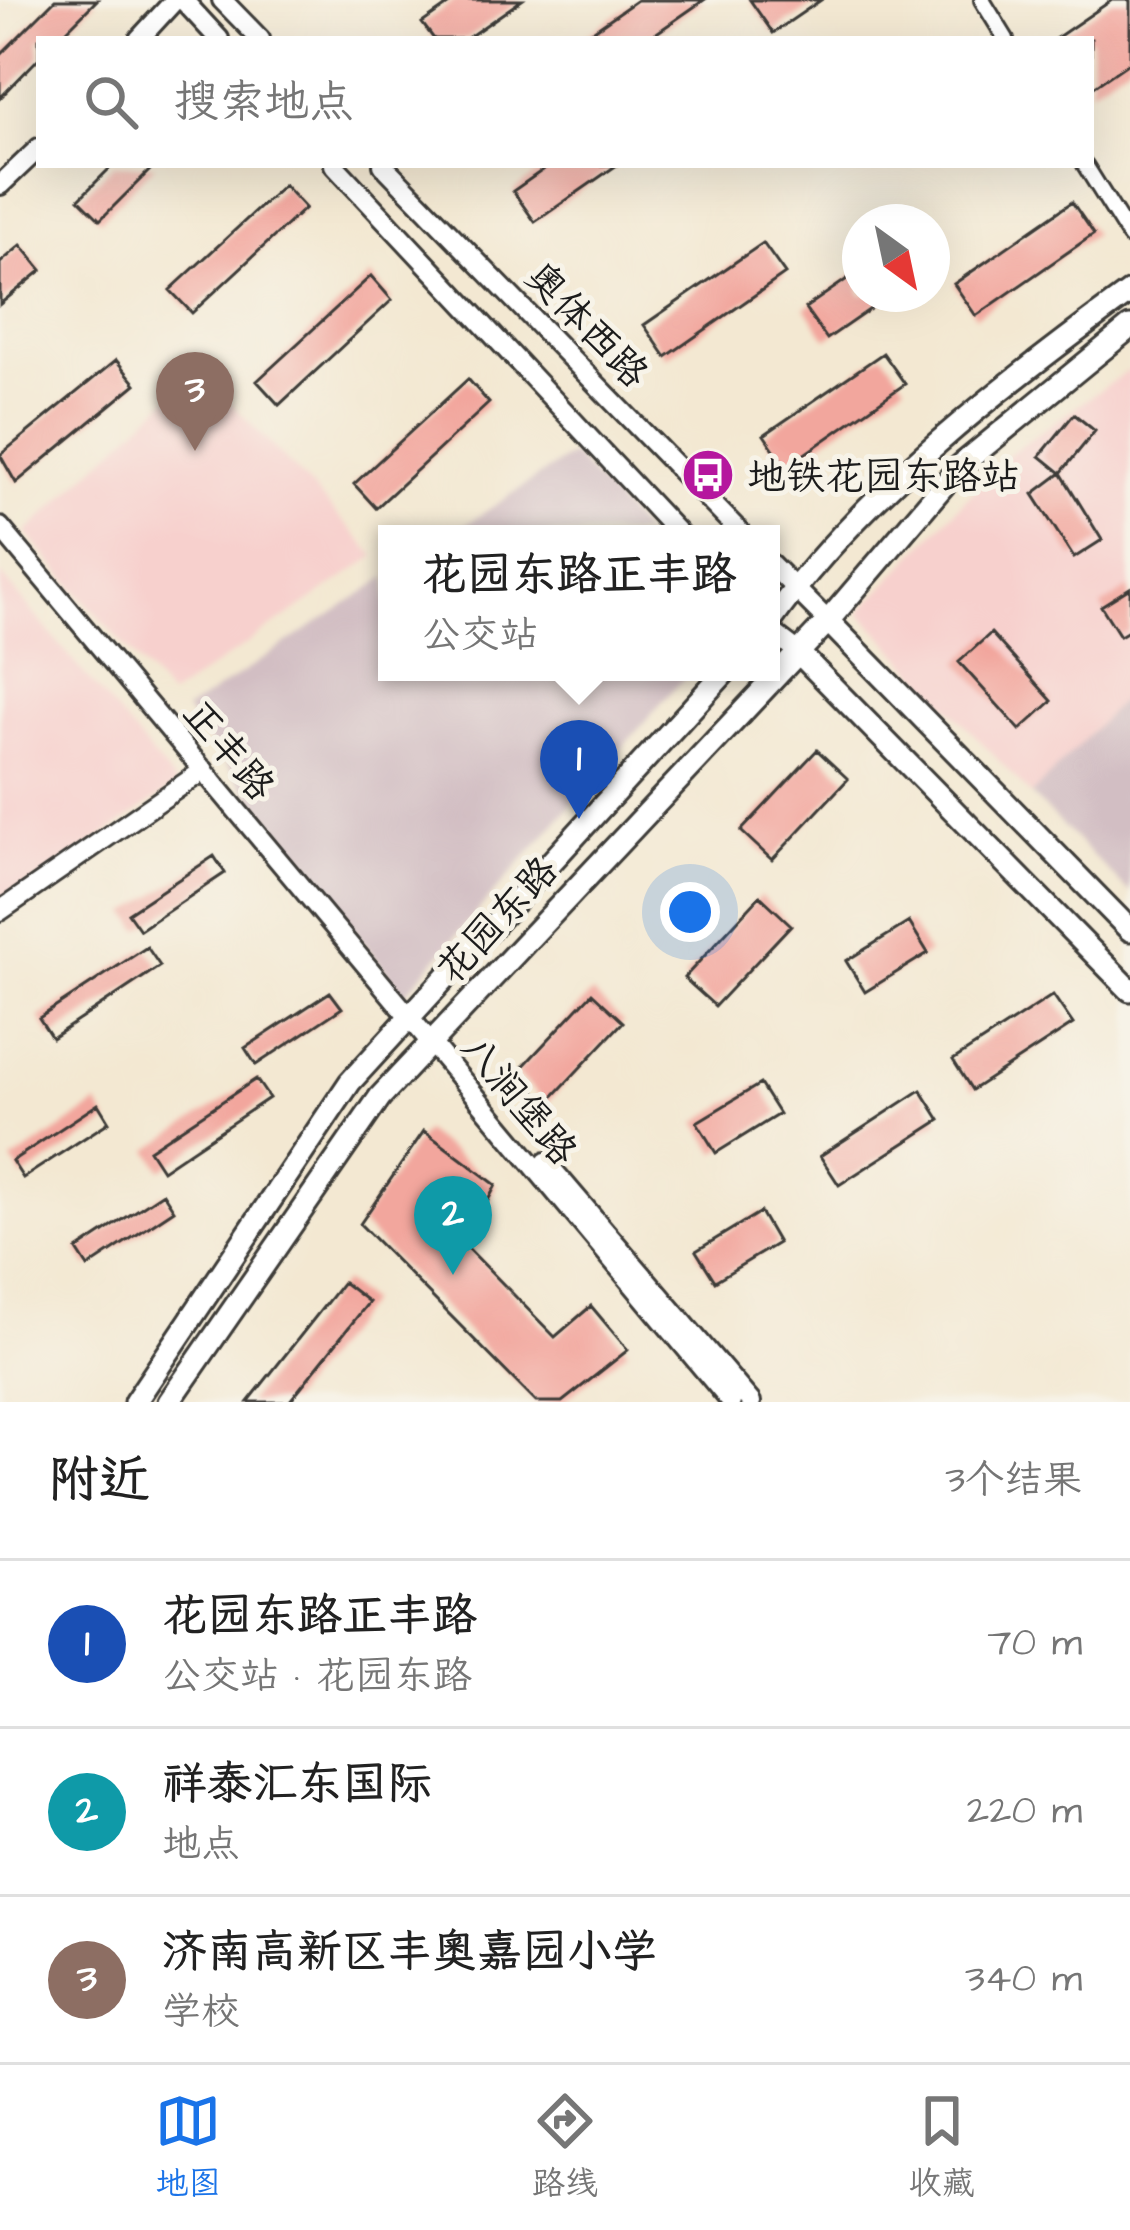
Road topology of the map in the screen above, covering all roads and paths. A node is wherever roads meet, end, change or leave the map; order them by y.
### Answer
1 (179, 0) edge
2 (222, 0) edge
3 (982, 0) edge
4 (143, 36) edge
5 (216, 36) edge
6 (257, 36) edge
7 (1004, 36) edge
8 (36, 151) edge
9 (337, 168) edge
10 (386, 168) edge
11 (1087, 168) edge
12 (1, 181) edge
13 (1130, 237) edge
14 (1130, 292) edge
15 (1130, 327) edge
16 (671, 525) edge
17 (733, 525) edge
18 (0, 527) edge
19 (780, 573) edge
20 (794, 588) junction
21 (780, 608) edge
22 (828, 621) junction
23 (780, 638) edge
24 (796, 650) junction
25 (780, 667) edge
26 (717, 681) edge
27 (767, 681) edge
28 (204, 770) junction
29 (0, 911) edge
30 (1130, 930) edge
31 (1130, 990) edge
32 (409, 1013) junction
33 (433, 1039) junction
34 (135, 1402) edge
35 (169, 1402) edge
36 (731, 1402) edge
37 (751, 1402) edge

1 - 4 street
1 - 5 street
2 - 6 street
3 - 7 street
8 - 12 street
9 - 16 street, 奥体西路
10 - 17 street, 奥体西路
11 - 13 street
14 - 20 main road
15 - 22 main road, 花园东路
18 - 28 street, 正丰路
19 - 20 street
20 - 21 main road
20 - 22 street
22 - 24 main road, 花园东路
22 - 30 main road
23 - 24 street
24 - 25 main road, 花园东路
24 - 31 main road
26 - 32 main road, 花园东路
27 - 33 main road, 花园东路
28 - 29 street
28 - 32 street, 正丰路
32 - 33 street, 八涧堡路
32 - 34 main road, 花园东路
33 - 35 main road, 花园东路
33 - 36 street, 八涧堡路
33 - 37 street, 八涧堡路

